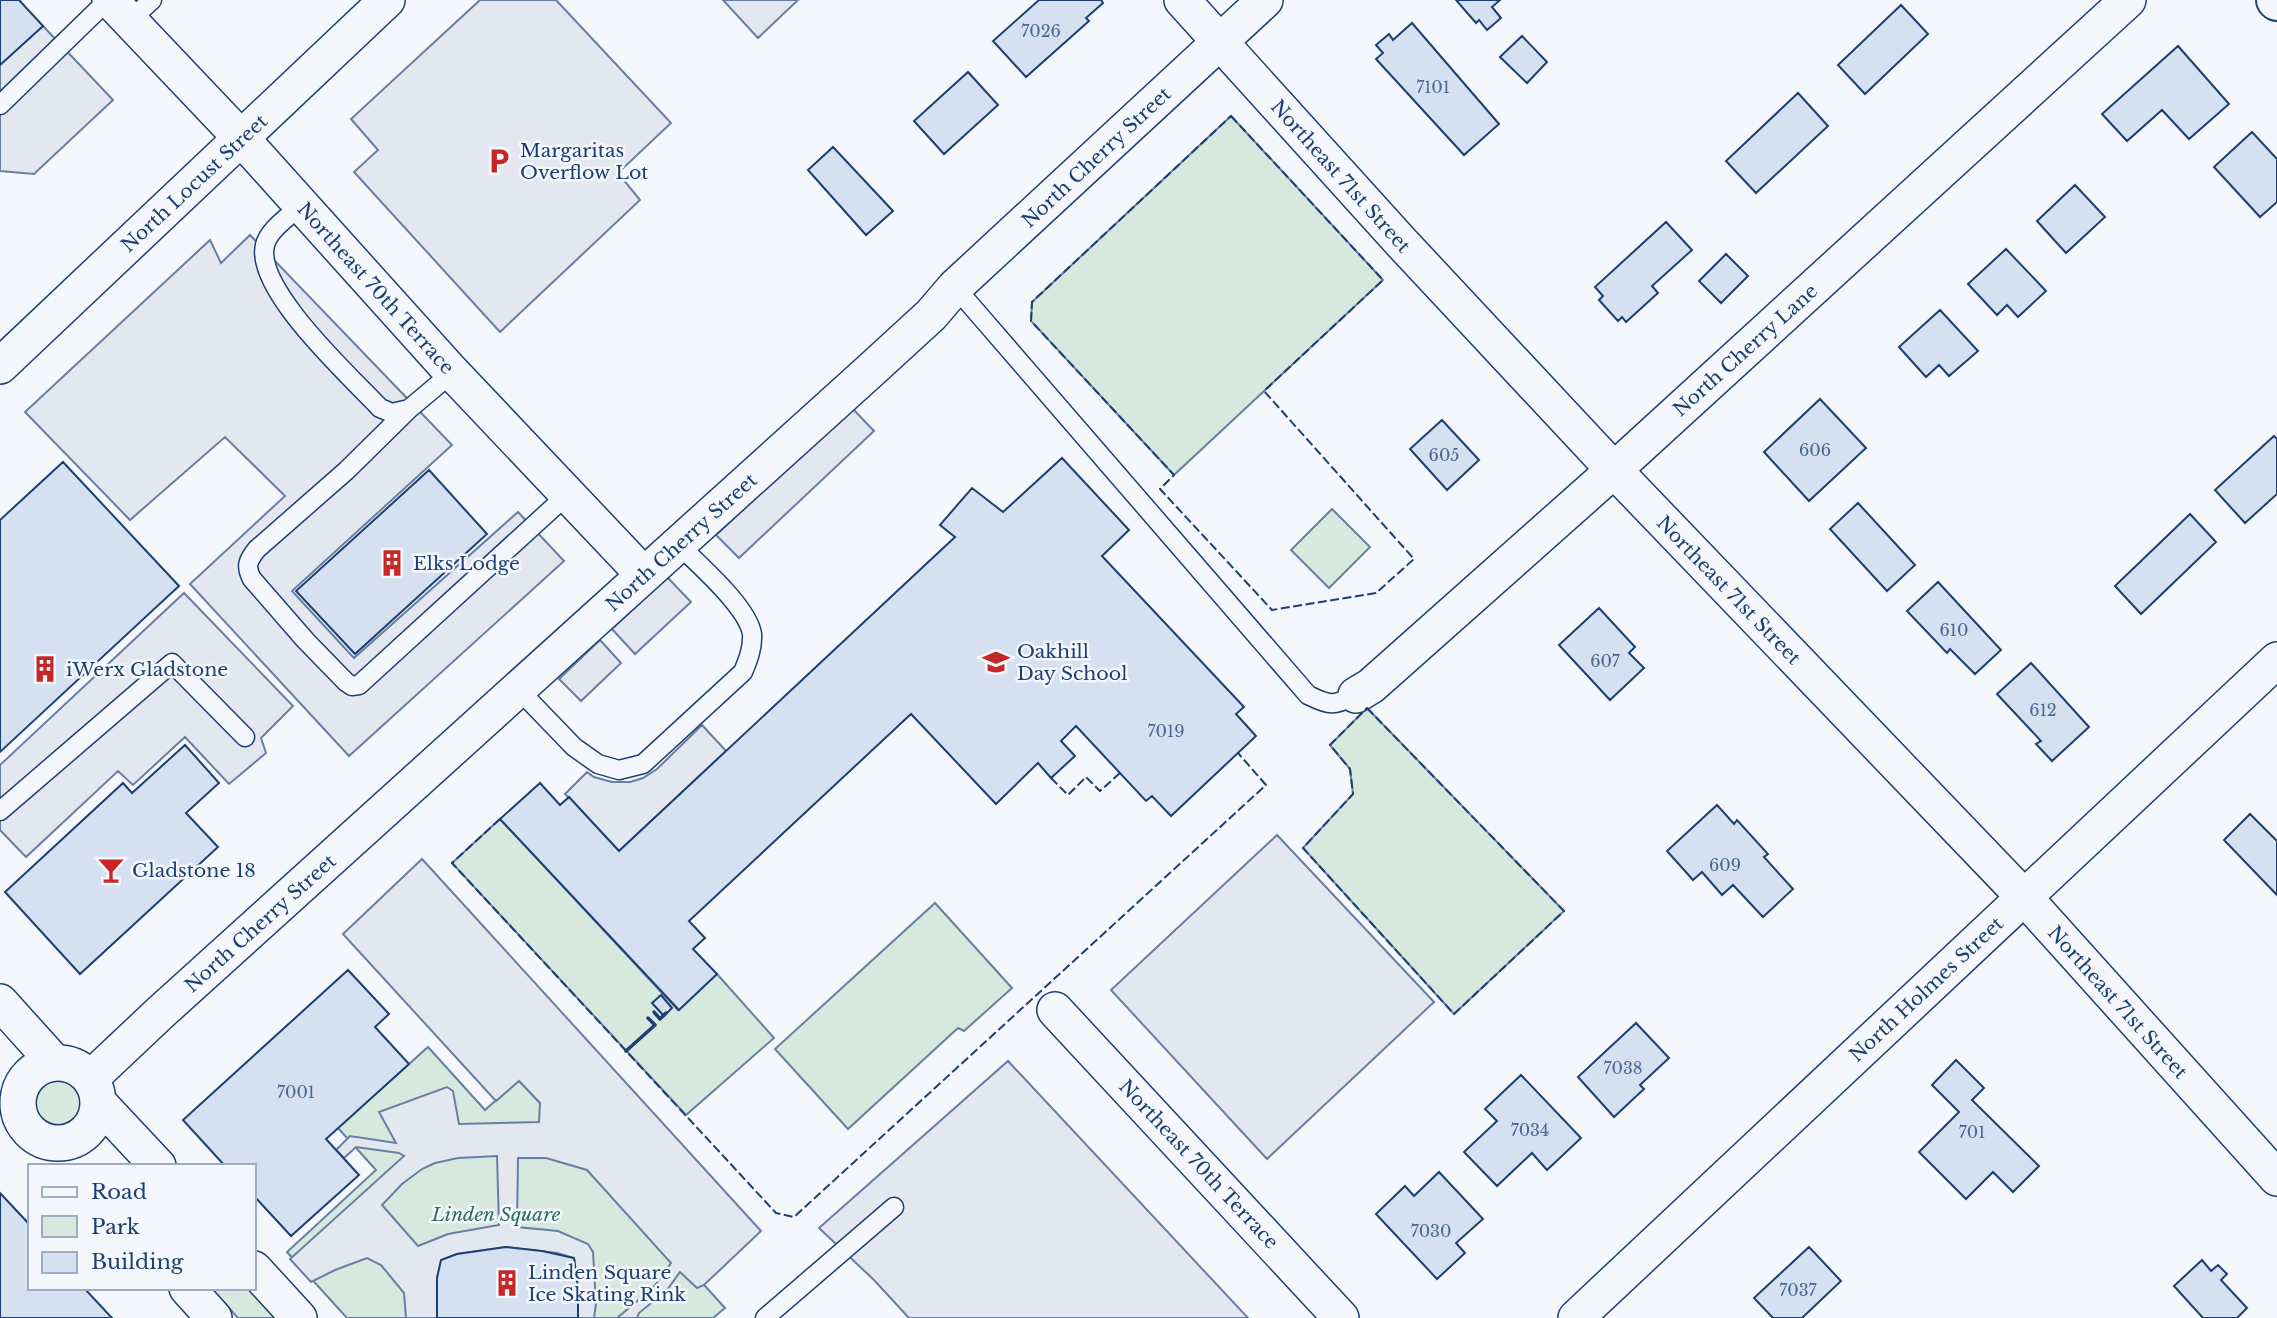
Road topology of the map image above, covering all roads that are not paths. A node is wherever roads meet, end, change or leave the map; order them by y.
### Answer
1 (387, 0) edge
2 (1182, 0) edge
3 (1265, 0) edge
4 (2129, 0) edge
5 (125, 5) edge
6 (1220, 42) junction
7 (0, 104) edge
8 (241, 138) junction
9 (301, 205) junction
10 (955, 287) junction
11 (3, 358) edge
12 (452, 373) junction
13 (409, 409) junction
14 (1614, 470) junction
15 (567, 495) junction
16 (678, 544) junction
17 (643, 575) junction
18 (2277, 660) edge
19 (518, 689) junction
20 (1356, 695) joint
21 (246, 737) dead end
22 (0, 811) edge
23 (2024, 897) junction
24 (0, 1002) edge
25 (1055, 1010) dead end
26 (55, 1063) junction
27 (95, 1091) junction
28 (9, 1100) edge
29 (66, 1155) edge
30 (156, 1164) edge
31 (2277, 1178) edge
32 (894, 1207) dead end
33 (256, 1271) edge
34 (189, 1290) edge
35 (775, 1315) edge
36 (214, 1318) edge
37 (299, 1318) edge
38 (1341, 1318) edge
39 (1576, 1318) edge

1 - 8 street, North Locust Street
2 - 6 street, Northeast 71st Street
3 - 6 street, North Cherry Street
4 - 14 street, North Cherry Lane
5 - 7 lane
5 - 8 street, Northeast 70th Terrace
6 - 10 street, North Cherry Street
6 - 14 street, Northeast 71st Street
8 - 9 street, Northeast 70th Terrace
8 - 11 street, North Locust Street
9 - 12 street, Northeast 70th Terrace
9 - 13 lane
10 - 16 street, North Cherry Street
10 - 20 lane
12 - 13 lane
12 - 15 street, Northeast 70th Terrace
13 - 15 lane
14 - 20 street, North Cherry Lane
14 - 23 street, Northeast 71st Street
15 - 17 street, Northeast 70th Terrace
16 - 17 street, North Cherry Street
16 - 19 lane
17 - 19 street, North Cherry Street
18 - 23 street, North Holmes Street
19 - 27 street, North Cherry Street
21 - 22 lane
23 - 31 street, Northeast 71st Street
23 - 39 street, North Holmes Street
24 - 26 street
25 - 38 street, Northeast 70th Terrace
26 - 27 street
26 - 28 street
27 - 29 street
27 - 30 street
28 - 29 street
32 - 35 lane
33 - 37 street
34 - 36 street

